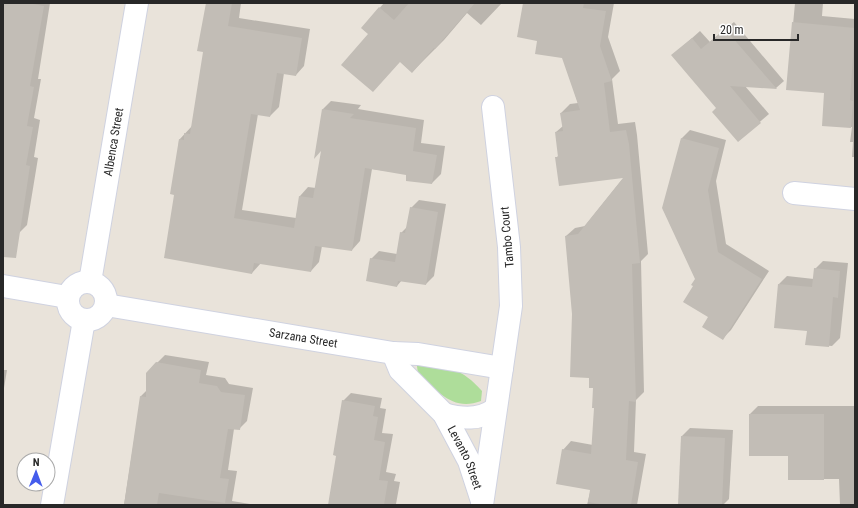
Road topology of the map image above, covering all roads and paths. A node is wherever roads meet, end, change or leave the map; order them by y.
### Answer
1 (137, 3) edge
2 (493, 107) dead end
3 (794, 193) dead end
4 (855, 199) edge
5 (90, 282) junction
6 (3, 286) edge
7 (67, 297) junction
8 (106, 304) junction
9 (84, 320) junction
10 (393, 353) junction
11 (502, 368) junction
12 (495, 409) junction
13 (444, 414) junction
14 (482, 504) edge
15 (52, 505) edge

1 - 5 street, Albenca Street
2 - 11 street, Tambo Court
3 - 4 street
5 - 7 street
5 - 8 street
6 - 7 street
7 - 9 street
8 - 9 street
8 - 10 street, Sarzana Street
9 - 15 street
10 - 11 street, Sarzana Street
10 - 13 street, Levanto Street
11 - 12 street, Levanto Street
12 - 13 street, Levanto Street
12 - 14 street, Levanto Street
13 - 14 street, Levanto Street

